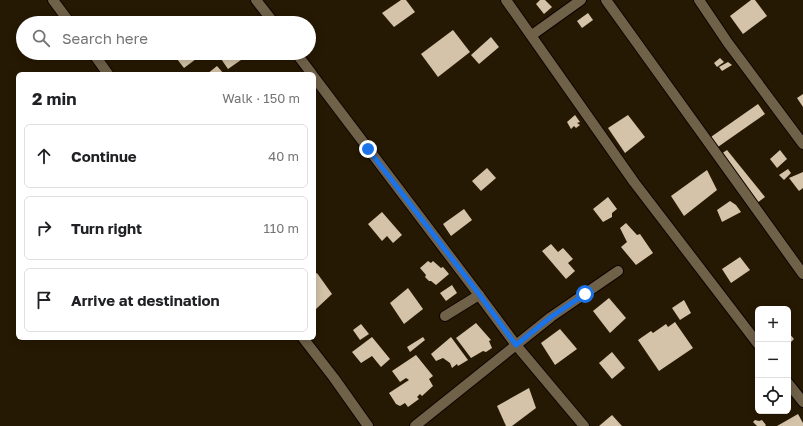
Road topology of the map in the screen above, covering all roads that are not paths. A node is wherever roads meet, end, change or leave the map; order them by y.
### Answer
1 (53, 0) edge
2 (256, 0) edge
3 (506, 0) edge
4 (581, 0) edge
5 (606, 0) edge
6 (699, 0) edge
7 (65, 16) edge
8 (269, 16) edge
9 (532, 35) junction
10 (98, 60) edge
11 (301, 60) edge
12 (107, 72) edge
13 (310, 72) edge
14 (316, 80) edge
15 (803, 144) edge
16 (618, 272) dead end
17 (803, 274) edge
18 (479, 294) junction
19 (445, 316) dead end
20 (305, 340) edge
21 (756, 342) edge
22 (516, 345) junction
23 (791, 387) edge
24 (803, 402) edge
25 (368, 426) edge
26 (415, 426) edge
27 (584, 426) edge

1 - 7 street
2 - 8 street
3 - 9 street
4 - 9 street
5 - 17 street
6 - 15 street
9 - 21 street
10 - 12 street
11 - 13 street
14 - 18 street
16 - 22 street
18 - 19 street
18 - 22 street
20 - 25 street
22 - 26 street
22 - 27 street
23 - 24 street

